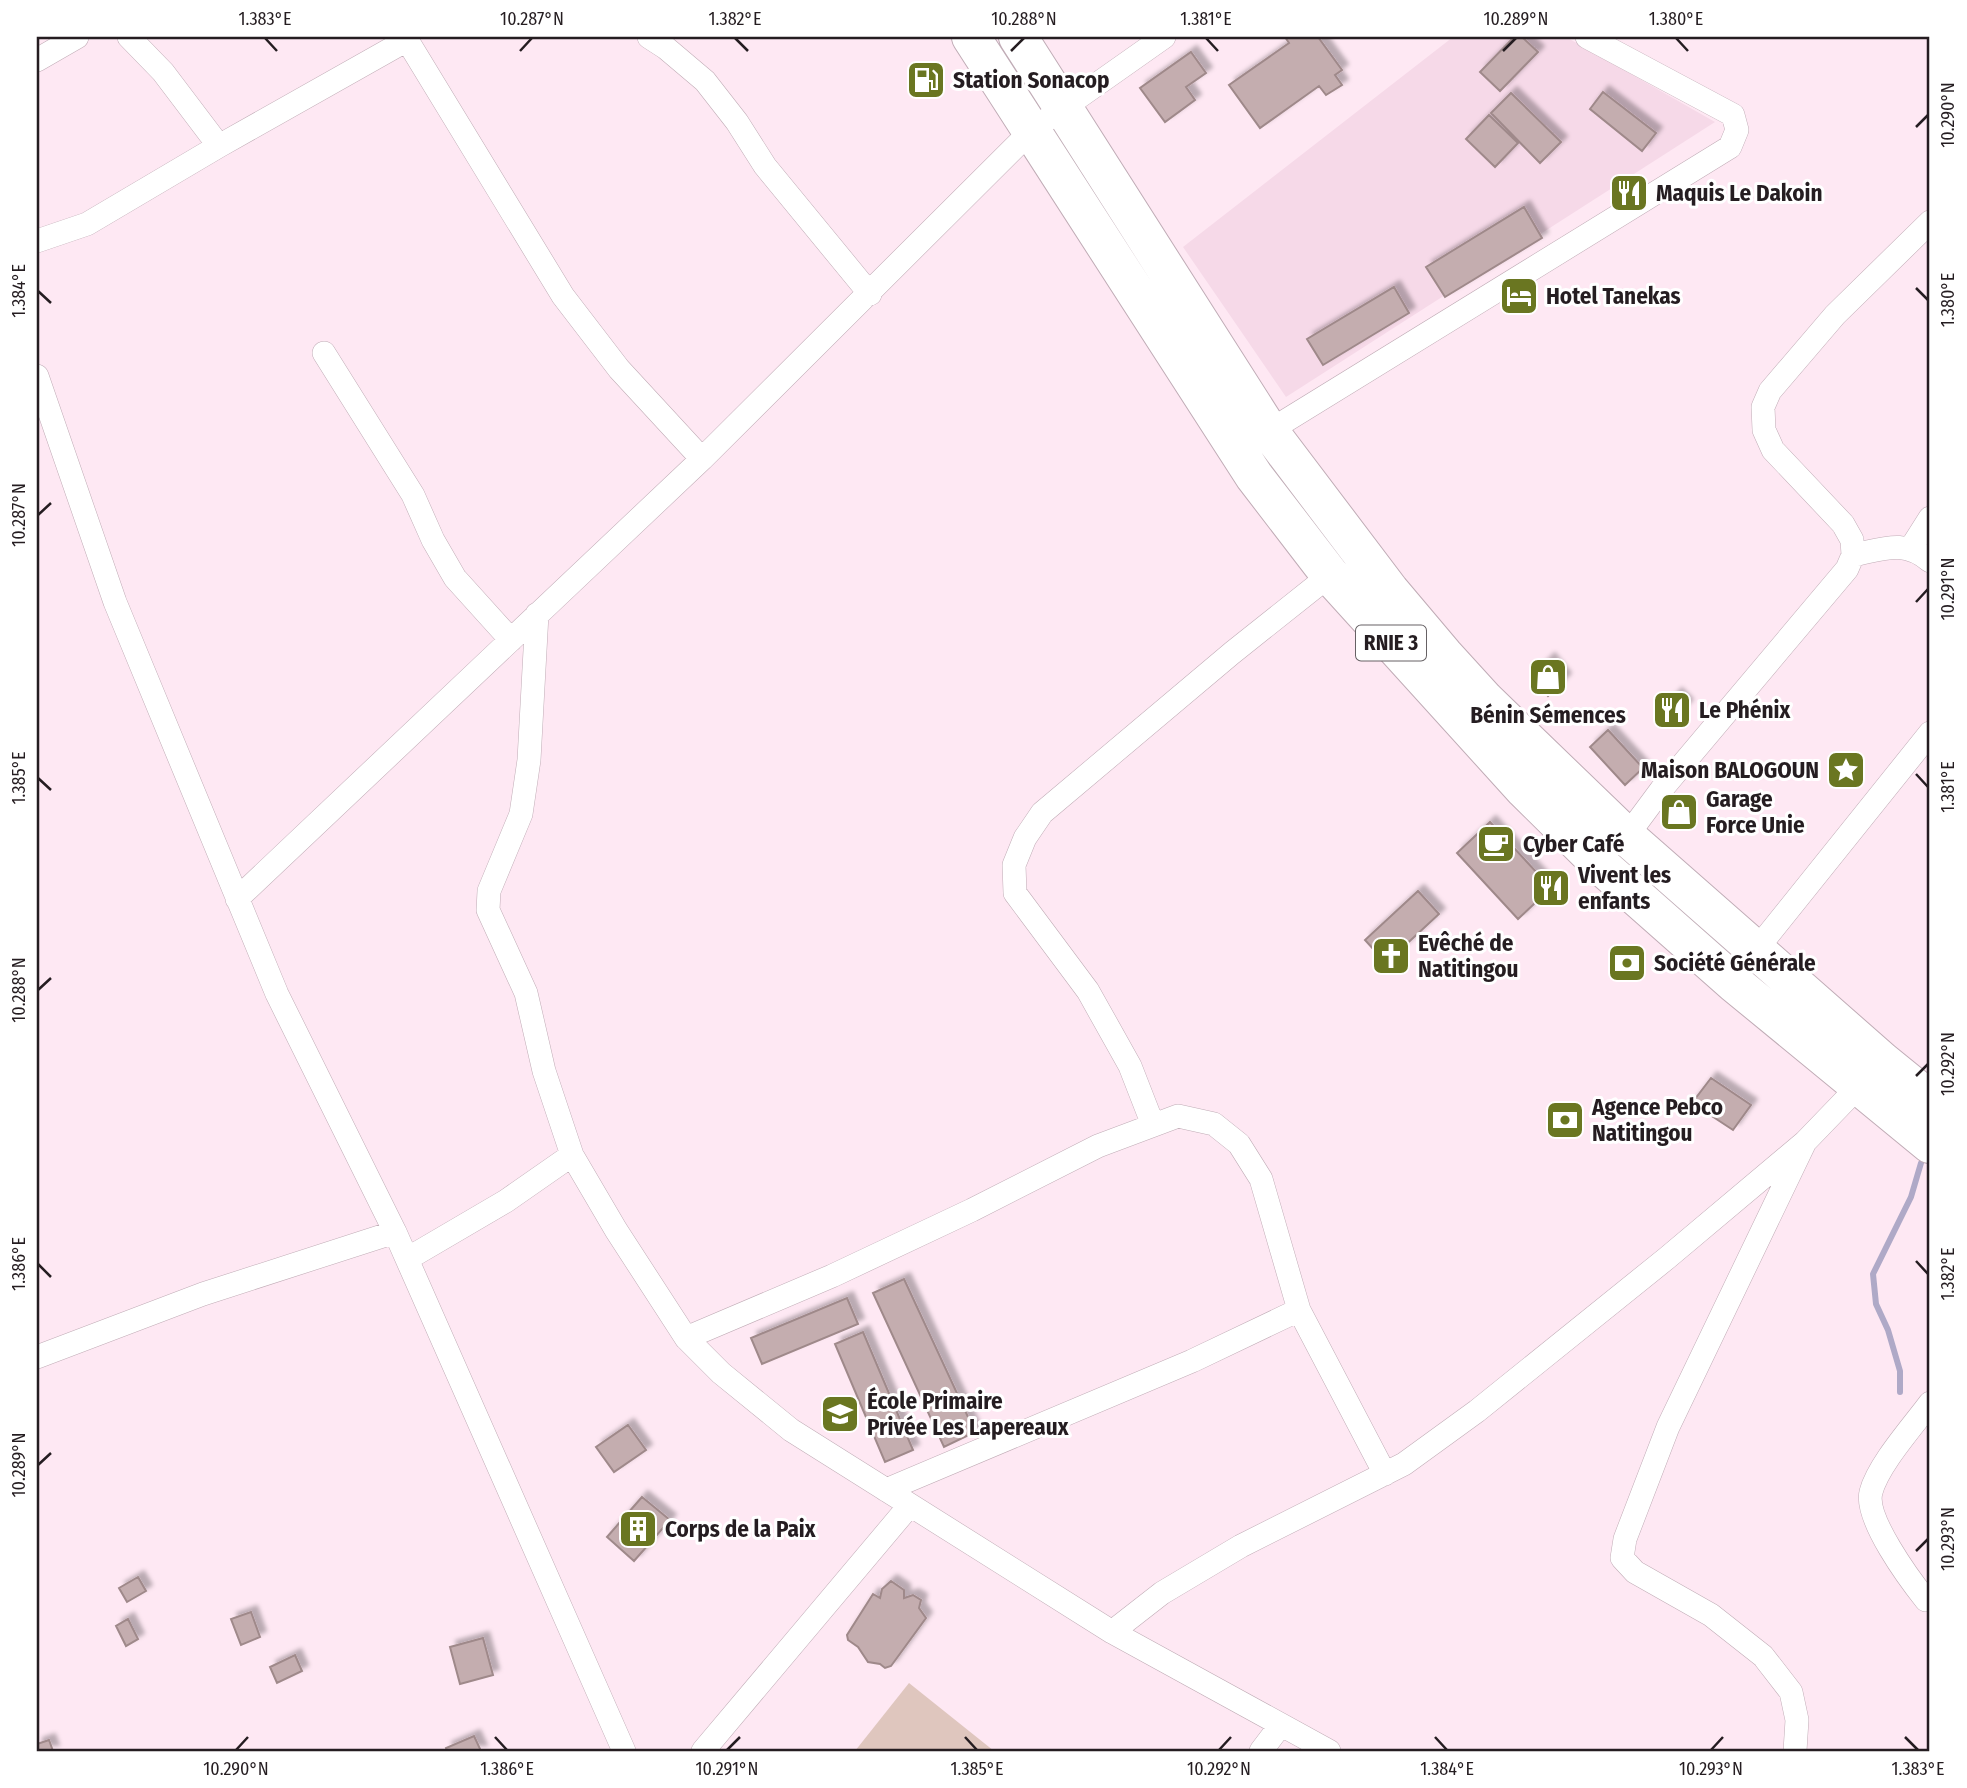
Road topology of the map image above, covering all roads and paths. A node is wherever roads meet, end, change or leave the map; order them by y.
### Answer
1 (77, 37) edge
2 (129, 37) edge
3 (649, 37) edge
4 (971, 37) edge
5 (1018, 37) edge
6 (1164, 37) edge
7 (1587, 37) edge
8 (410, 38) edge
9 (37, 60) edge
10 (1047, 119) junction
11 (219, 146) junction
12 (1930, 222) edge
13 (37, 242) edge
14 (870, 294) junction
15 (324, 353) dead end
16 (37, 376) edge
17 (1269, 431) junction
18 (702, 459) junction
19 (1930, 517) edge
20 (1910, 548) junction
21 (1853, 555) junction
22 (1930, 562) edge
23 (1331, 575) junction
24 (537, 614) junction
25 (510, 640) junction
26 (1930, 733) edge
27 (1626, 836) junction
28 (1605, 869) junction
29 (237, 899) junction
30 (1756, 950) junction
31 (1859, 1086) junction
32 (1930, 1100) edge
33 (1153, 1125) junction
34 (1805, 1142) junction
35 (1930, 1144) edge
36 (572, 1155) junction
37 (395, 1232) junction
38 (407, 1259) junction
39 (1299, 1310) junction
40 (686, 1338) junction
41 (37, 1357) edge
42 (1930, 1403) edge
43 (1385, 1474) junction
44 (886, 1490) junction
45 (910, 1505) junction
46 (1926, 1600) dead end
47 (1112, 1632) junction
48 (1280, 1726) junction
49 (624, 1751) edge
50 (703, 1751) edge
51 (1261, 1751) edge
52 (1329, 1751) edge
53 (1795, 1751) edge

1 - 9 street
2 - 11 street
3 - 14 street
4 - 10 highway, RNIE 3
5 - 10 highway, RNIE 3
6 - 10 street
7 - 17 street
8 - 11 street
8 - 18 street
10 - 14 street
10 - 17 highway, RNIE 3
10 - 23 highway, RNIE 3
11 - 13 street
12 - 21 street
14 - 18 street
15 - 25 street
16 - 29 street
17 - 27 highway, RNIE 3
18 - 24 street
19 - 20 street
20 - 21 street
20 - 22 street
21 - 27 street
23 - 28 highway, RNIE 3
23 - 33 street
24 - 25 street
24 - 36 street
25 - 29 street
26 - 30 street
27 - 28 street
27 - 30 highway, RNIE 3
28 - 31 highway, RNIE 3
29 - 37 street
30 - 32 highway, RNIE 3
31 - 34 street
31 - 35 highway, RNIE 3
33 - 39 street
33 - 40 street
34 - 43 street
34 - 53 street
36 - 38 street
36 - 40 street
37 - 38 street
37 - 41 street
38 - 49 street
39 - 43 street
39 - 44 street
40 - 44 street
42 - 46 street
43 - 47 street
44 - 45 street
45 - 47 street
45 - 50 street
47 - 48 street
48 - 51 street
48 - 52 street

